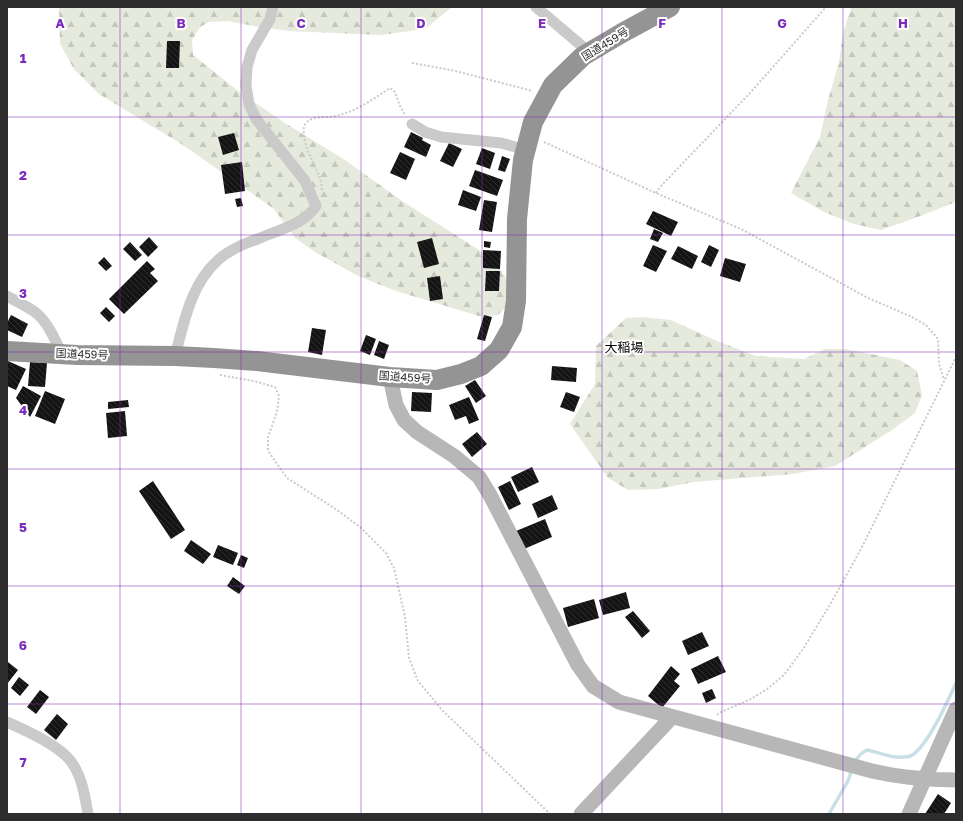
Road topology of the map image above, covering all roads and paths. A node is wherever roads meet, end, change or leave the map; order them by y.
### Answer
1 (273, 7) edge
2 (536, 7) edge
3 (670, 7) edge
4 (826, 7) edge
5 (589, 52) junction
6 (412, 63) dead end
7 (548, 95) junction
8 (412, 124) joint
9 (528, 143) junction
10 (656, 193) junction
11 (316, 206) junction
12 (7, 296) edge
13 (7, 351) edge
14 (62, 354) junction
15 (175, 356) junction
16 (956, 357) edge
17 (216, 375) dead end
18 (390, 377) junction
19 (944, 380) junction
20 (956, 709) edge
21 (672, 717) junction
22 (7, 722) edge
23 (709, 726) junction
24 (924, 780) junction
25 (956, 780) edge
26 (88, 814) edge
27 (550, 814) edge
28 (581, 814) edge
29 (909, 814) edge

1 - 11 street
2 - 5 street
3 - 5 highway, 国道459号
4 - 10 path
5 - 7 highway, 国道459号
6 - 7 path
7 - 9 highway, 国道459号
8 - 9 street
8 - 11 path
9 - 10 path
9 - 18 highway, 国道459号
10 - 19 path
11 - 15 street
12 - 14 street
13 - 14 highway, 国道459号
14 - 15 highway, 国道459号
15 - 18 highway, 国道459号
16 - 19 path
17 - 27 path
18 - 21 street
19 - 23 path
20 - 24 street
21 - 23 street
21 - 28 street
22 - 26 street
23 - 24 street
24 - 25 street
24 - 29 street

